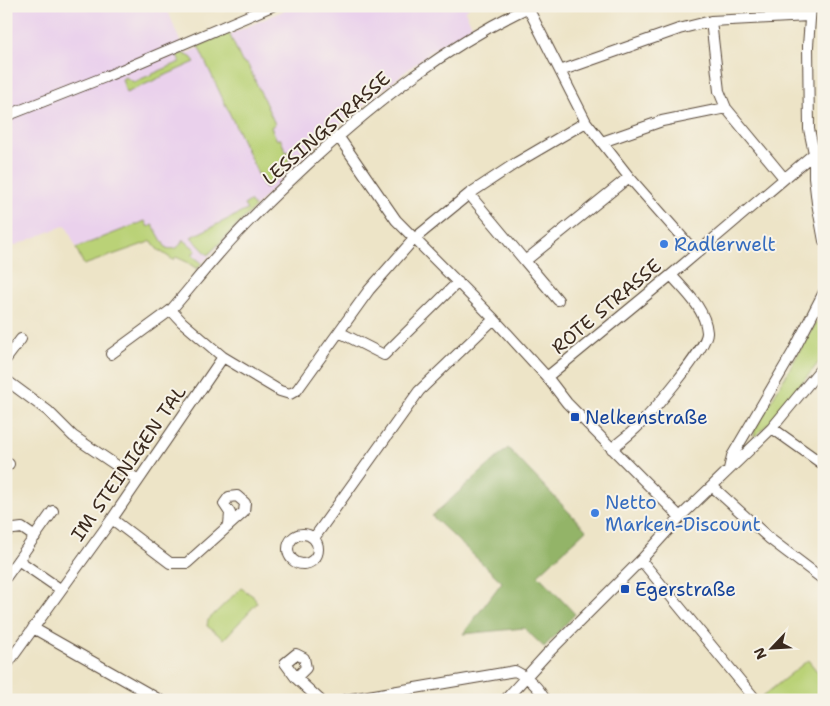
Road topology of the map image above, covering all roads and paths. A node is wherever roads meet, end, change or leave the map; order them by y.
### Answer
1 (272, 6) edge
2 (529, 7) edge
3 (810, 11) edge
4 (711, 21) junction
5 (560, 70) junction
6 (726, 108) junction
7 (6, 116) edge
8 (586, 122) junction
9 (338, 136) junction
10 (602, 142) junction
11 (824, 144) edge
12 (814, 153) junction
13 (629, 178) junction
14 (784, 178) junction
15 (469, 194) junction
16 (414, 238) junction
17 (824, 242) edge
18 (696, 253) junction
19 (525, 261) junction
20 (671, 275) junction
21 (458, 282) junction
22 (824, 292) edge
23 (558, 300) dead end
24 (171, 310) junction
25 (494, 319) junction
26 (339, 332) junction
27 (21, 339) dead end
28 (110, 354) dead end
29 (223, 357) junction
30 (6, 359) edge
31 (824, 365) edge
32 (547, 377) junction
33 (6, 380) edge
34 (772, 428) junction
35 (612, 449) junction
36 (824, 464) edge
37 (729, 470) junction
38 (138, 480) junction
39 (713, 487) junction
40 (53, 511) dead end
41 (680, 517) junction
42 (112, 519) junction
43 (229, 525) dead end
44 (6, 530) edge
45 (34, 537) junction
46 (314, 538) dead end
47 (18, 560) junction
48 (641, 560) junction
49 (6, 577) edge
50 (824, 580) edge
51 (60, 589) junction
52 (33, 628) junction
53 (6, 666) edge
54 (527, 677) junction
55 (296, 678) dead end
56 (160, 700) edge
57 (320, 700) edge
58 (345, 700) edge
59 (505, 700) edge
60 (545, 700) edge
61 (756, 700) edge

1 - 7 street
2 - 5 street
2 - 9 street, LESSINGSTRASSE
3 - 4 street
3 - 12 street
4 - 5 street
4 - 6 street
5 - 8 street
6 - 10 street
6 - 14 street
8 - 10 street
8 - 15 street
9 - 16 street
9 - 24 street, LESSINGSTRASSE
10 - 13 street
11 - 12 street, ROTE STRASSE
12 - 14 street, ROTE STRASSE
12 - 17 street
13 - 18 street
13 - 19 street
14 - 18 street, ROTE STRASSE
15 - 16 street
15 - 19 street
16 - 21 street
16 - 26 street
18 - 20 street, ROTE STRASSE
19 - 23 street
20 - 32 street, ROTE STRASSE
20 - 35 street
21 - 25 street
21 - 26 street
22 - 37 street
24 - 28 street, LESSINGSTRASSE
24 - 29 street
25 - 32 street
25 - 46 street
26 - 29 street
27 - 30 street
29 - 38 street, IM STEINIGEN TAL
31 - 34 street
32 - 35 street
33 - 38 street
34 - 36 street
34 - 37 street
35 - 41 street
37 - 39 street
38 - 42 street, IM STEINIGEN TAL
39 - 41 street
39 - 50 street
40 - 45 street, IM STEINIGEN TAL
41 - 48 street
42 - 43 street
42 - 51 street, IM STEINIGEN TAL
44 - 45 street
45 - 47 street, IM STEINIGEN TAL
47 - 49 street, IM STEINIGEN TAL
47 - 51 street
48 - 54 street
48 - 61 street
51 - 52 street, IM STEINIGEN TAL
52 - 53 street, IM STEINIGEN TAL
52 - 56 street
54 - 58 street
54 - 59 street
54 - 60 street
55 - 57 street

